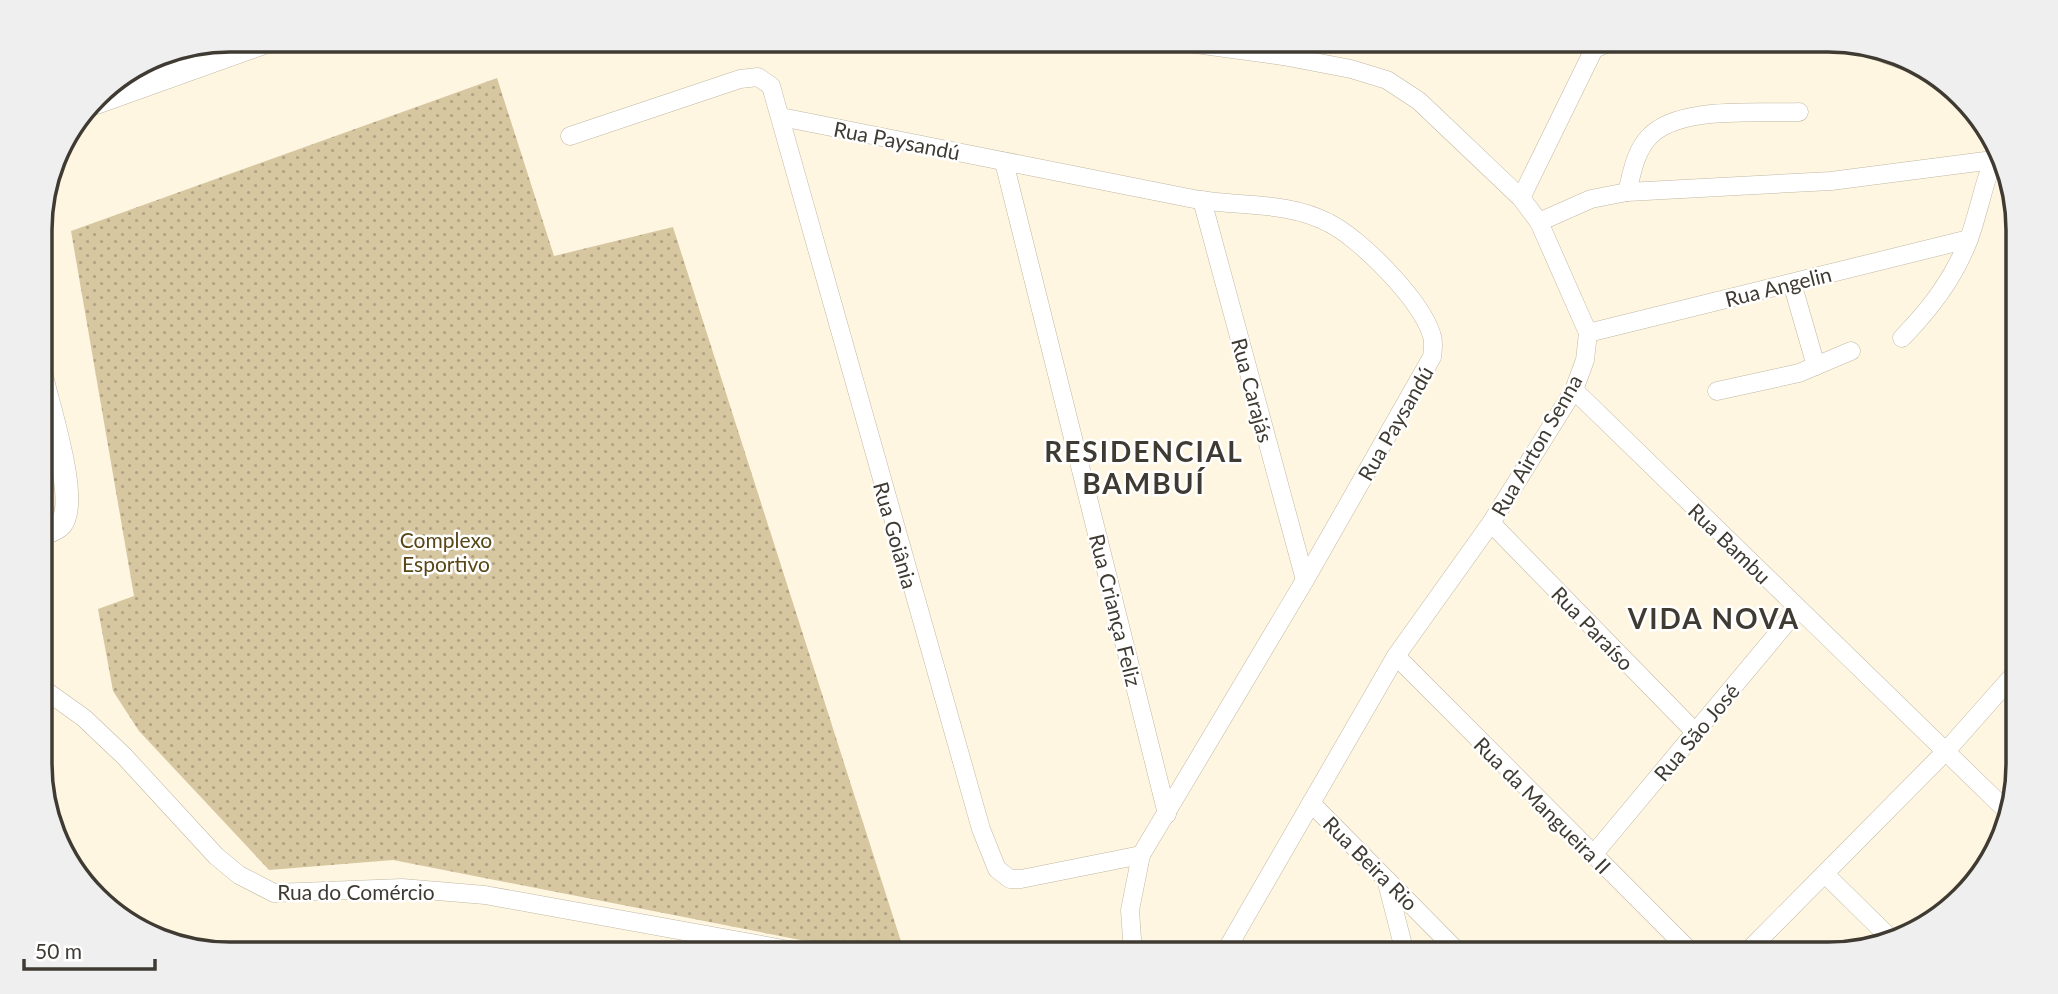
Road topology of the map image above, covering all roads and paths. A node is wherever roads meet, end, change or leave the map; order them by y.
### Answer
1 (235, 53) edge
2 (1301, 53) edge
3 (1589, 53) edge
4 (114, 96) edge
5 (1799, 112) dead end
6 (781, 117) junction
7 (570, 136) dead end
8 (1990, 159) edge
9 (1004, 162) junction
10 (1992, 163) edge
11 (1627, 192) junction
12 (1521, 198) junction
13 (1202, 200) junction
14 (1539, 222) junction
15 (1969, 239) junction
16 (1792, 283) junction
17 (1588, 333) junction
18 (1902, 338) dead end
19 (1852, 351) dead end
20 (1816, 366) junction
21 (1574, 390) junction
22 (1717, 391) dead end
23 (53, 431) edge
24 (1491, 523) junction
25 (53, 527) edge
26 (1305, 580) junction
27 (1798, 609) junction
28 (1396, 656) junction
29 (2006, 683) edge
30 (53, 696) edge
31 (1696, 733) junction
32 (1947, 750) junction
33 (1311, 803) junction
34 (2000, 804) edge
35 (1167, 814) junction
36 (1140, 855) junction
37 (1593, 855) junction
38 (1825, 874) junction
39 (1385, 876) junction
40 (1884, 932) edge
41 (704, 934) junction
42 (1132, 941) edge
43 (1231, 941) edge
44 (1402, 941) edge
45 (1448, 941) edge
46 (1680, 941) edge
47 (1758, 941) edge
48 (708, 942) edge
49 (745, 942) edge

1 - 4 street
2 - 12 street
3 - 12 street
5 - 11 street
6 - 7 street, Rua Goiânia
6 - 9 street, Rua Paysandú
6 - 36 street, Rua Goiânia
8 - 11 street
9 - 13 street, Rua Paysandú
9 - 35 street, Rua Criança Feliz
10 - 15 street
11 - 14 street
12 - 14 street
13 - 26 street, Rua Carajás
13 - 26 street, Rua Paysandú
14 - 17 street
15 - 16 street, Rua Angelin
15 - 18 street
16 - 17 street, Rua Angelin
16 - 20 street
17 - 21 street, Rua Airton Senna
19 - 20 street
20 - 22 street
21 - 24 street, Rua Airton Senna
21 - 27 street, Rua Bambu
23 - 25 street
24 - 28 street, Rua Airton Senna
24 - 31 street, Rua Paraíso
26 - 35 street, Rua Paysandú
27 - 31 street, Rua São José
27 - 32 street, Rua Bambu
28 - 33 street, Rua Airton Senna
28 - 37 street, Rua da Mangueira II
29 - 32 street
30 - 41 street, Rua do Comércio
31 - 37 street, Rua São José
32 - 34 street, Rua Bambu
32 - 38 street
33 - 39 street, Rua Beira Rio
33 - 43 street, Rua Airton Senna
35 - 36 street, Rua Paysandú
36 - 42 street, Rua Paysandú
37 - 46 street, Rua da Mangueira II
38 - 40 street
38 - 47 street
39 - 44 street
39 - 45 street, Rua Beira Rio
41 - 48 street
41 - 49 street

